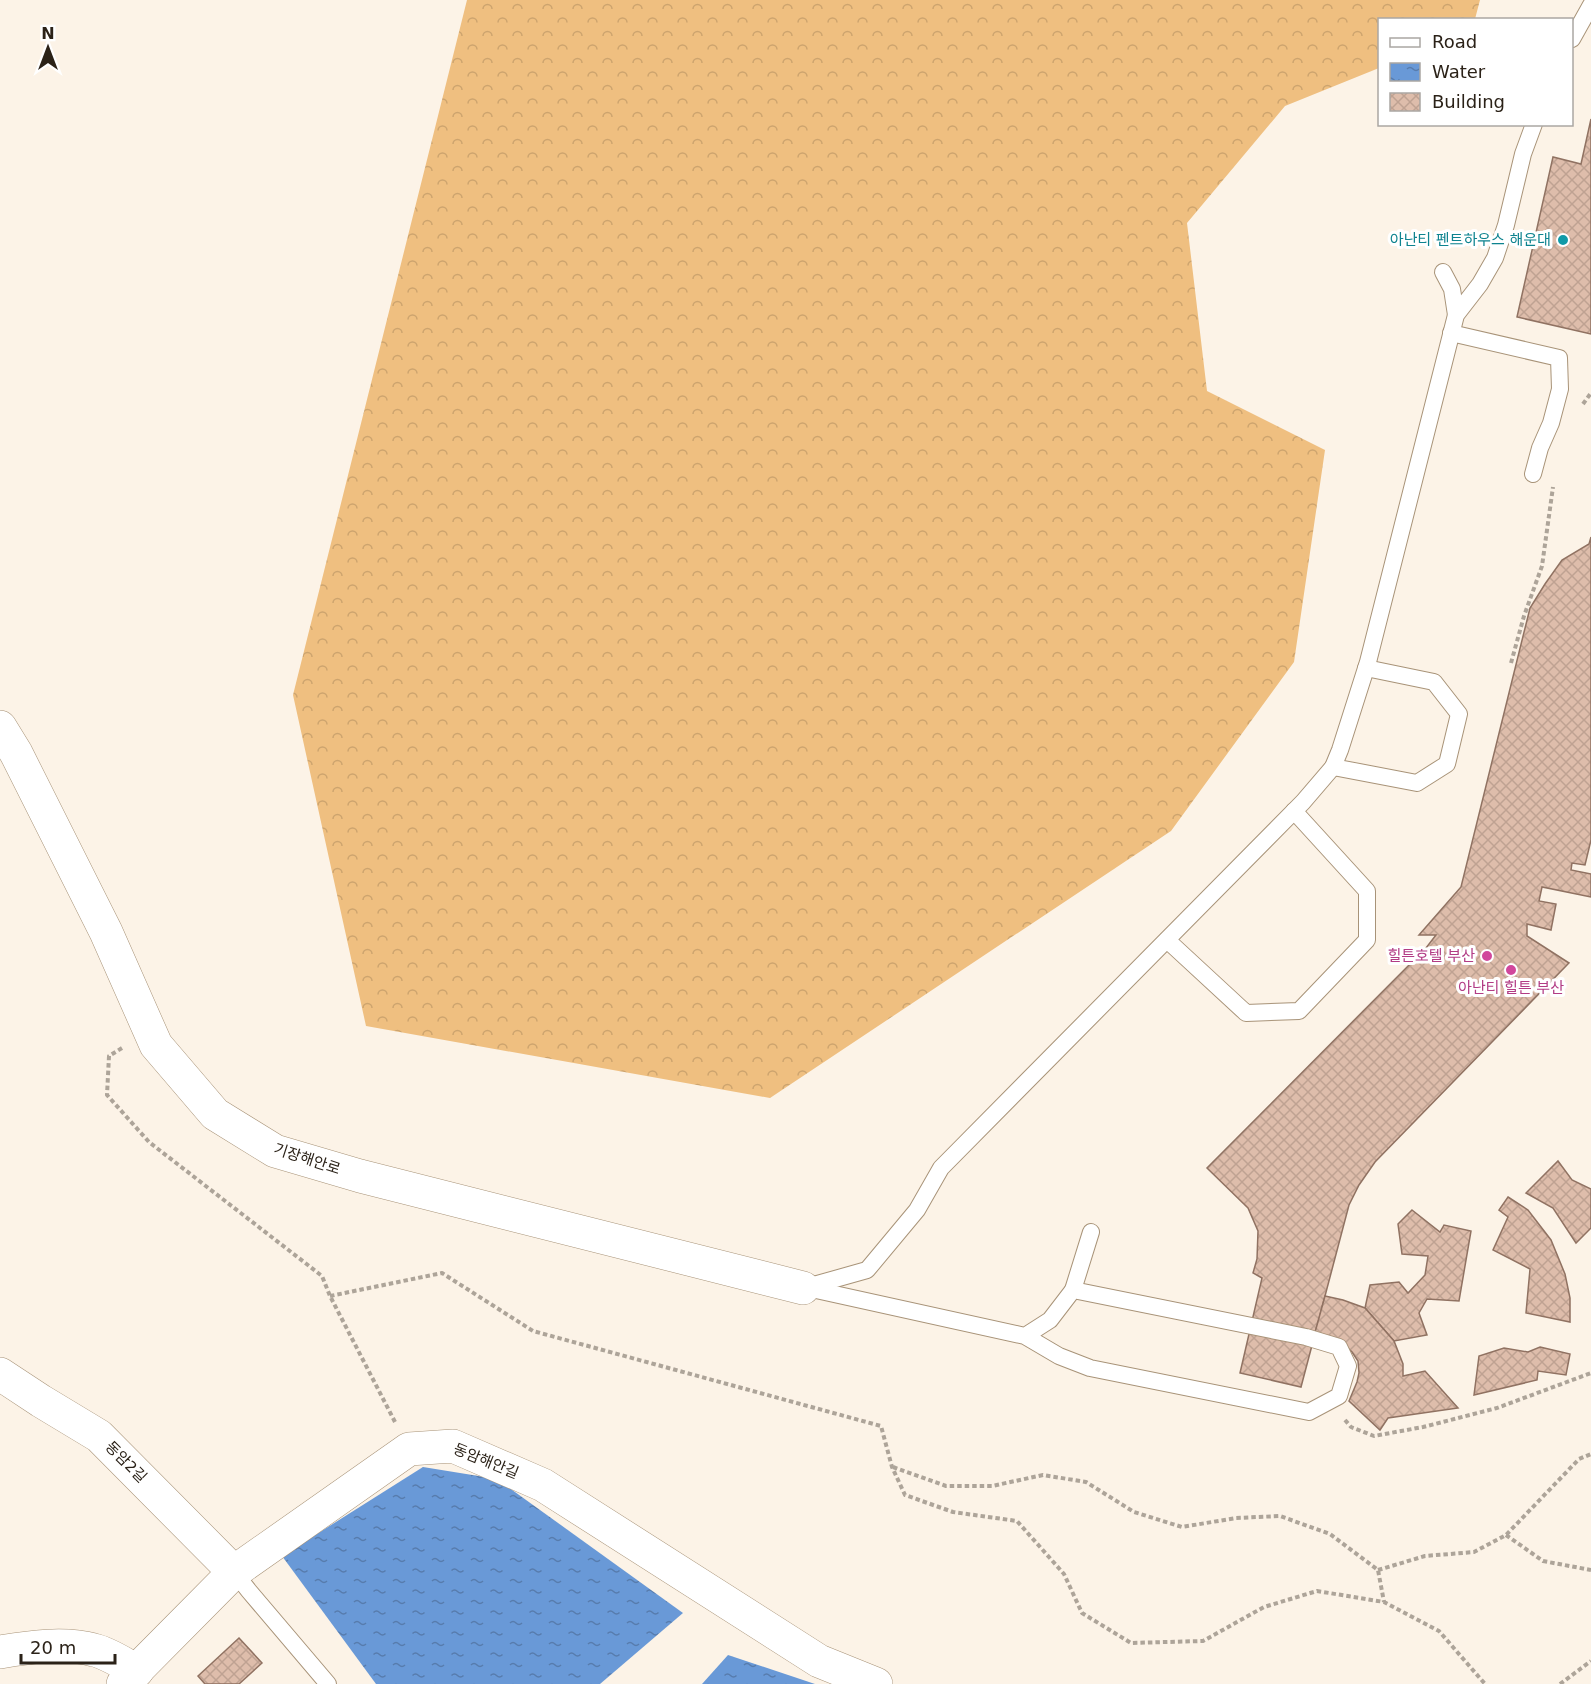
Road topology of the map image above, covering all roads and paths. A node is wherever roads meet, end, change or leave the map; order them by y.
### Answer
1 (1591, 5) edge
2 (1573, 37) edge
3 (1533, 126) edge
4 (1443, 272) dead end
5 (1456, 315) junction
6 (1451, 333) junction
7 (1591, 393) edge
8 (1582, 406) dead end
9 (1533, 474) dead end
10 (1553, 487) dead end
11 (1511, 663) dead end
12 (1366, 668) junction
13 (0, 727) edge
14 (1333, 767) junction
15 (1294, 811) junction
16 (1167, 940) junction
17 (109, 1056) dead end
18 (1091, 1232) dead end
19 (803, 1288) junction
20 (1074, 1290) junction
21 (330, 1296) junction
22 (1025, 1336) junction
23 (1591, 1373) edge
24 (0, 1374) edge
25 (1328, 1402) junction
26 (409, 1449) junction
27 (1591, 1454) edge
28 (892, 1467) junction
29 (1506, 1535) junction
30 (1378, 1570) junction
31 (1591, 1570) edge
32 (234, 1572) junction
33 (1384, 1602) junction
34 (0, 1652) edge
35 (1591, 1661) edge
36 (130, 1677) edge
37 (328, 1684) edge
38 (876, 1684) edge
39 (1485, 1684) edge
40 (1560, 1684) edge

1 - 2 lane
3 - 5 lane
4 - 5 lane
5 - 6 lane
6 - 9 lane
6 - 12 lane
7 - 8 path
10 - 11 path
12 - 14 lane
12 - 14 lane
13 - 19 street, 기장해안로
14 - 15 lane
15 - 16 lane
15 - 16 lane
16 - 19 lane
17 - 21 path
18 - 20 lane
19 - 22 lane
20 - 22 lane
20 - 25 lane
21 - 26 path
21 - 28 path
22 - 25 lane
23 - 25 path
24 - 32 street, 동암2길
26 - 32 street
26 - 38 street, 동암해안길
27 - 29 path
28 - 30 path
28 - 33 path
29 - 30 path
29 - 31 path
30 - 33 path
32 - 36 street
32 - 37 lane
33 - 39 path
34 - 36 street
35 - 40 path

